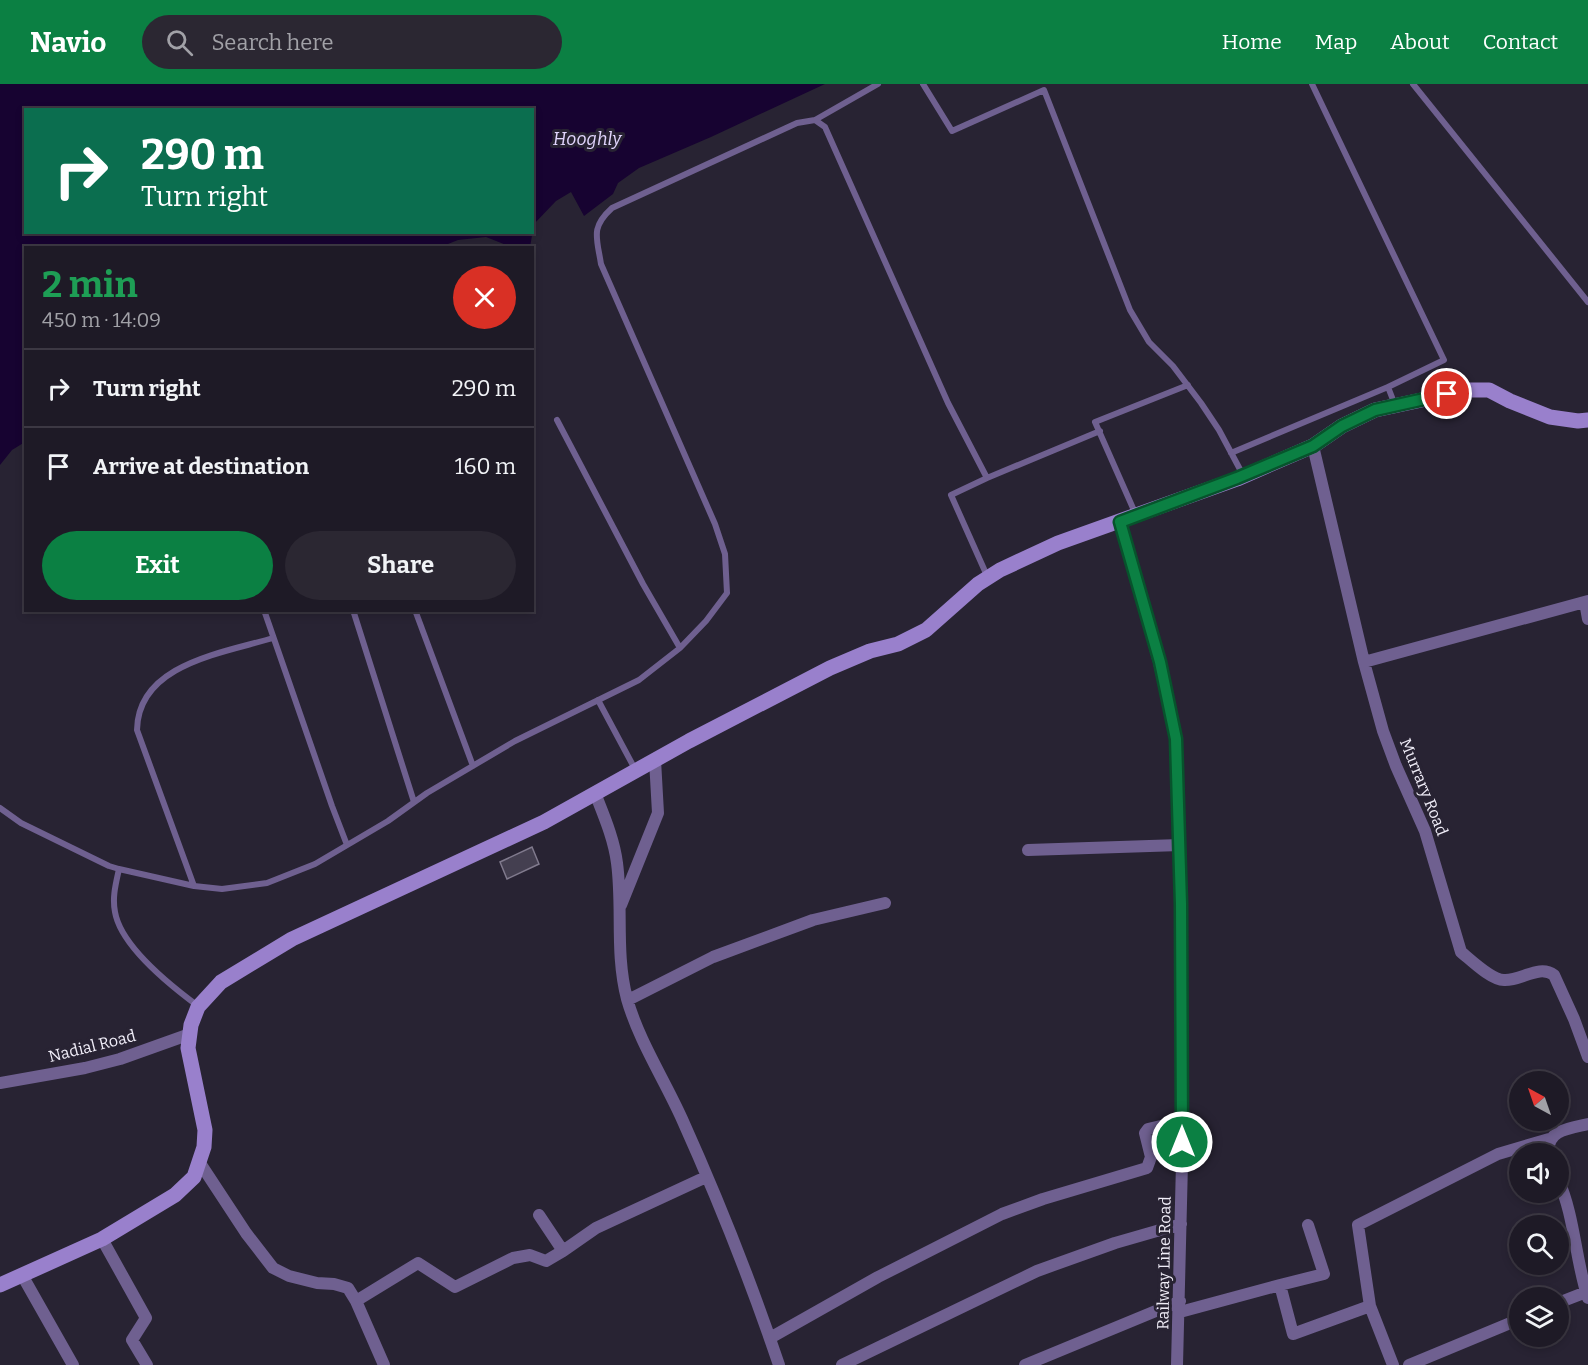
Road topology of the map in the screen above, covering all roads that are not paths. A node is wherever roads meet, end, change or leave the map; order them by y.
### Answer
1 (878, 84) edge
2 (922, 84) edge
3 (1312, 84) edge
4 (1413, 84) edge
5 (1044, 87) edge
6 (815, 120) junction
7 (1588, 302) edge
8 (1188, 385) junction
9 (1388, 387) junction
10 (1395, 405) junction
11 (557, 420) dead end
12 (1588, 420) edge
13 (1100, 431) junction
14 (1313, 446) junction
15 (1231, 453) junction
16 (1243, 476) junction
17 (987, 478) junction
18 (1137, 515) junction
19 (1120, 522) junction
20 (988, 578) junction
21 (1587, 601) edge
22 (265, 612) edge
23 (354, 612) edge
24 (416, 612) edge
25 (1588, 619) edge
26 (273, 638) junction
27 (680, 648) junction
28 (1364, 662) junction
29 (598, 700) junction
30 (655, 760) junction
31 (473, 766) junction
32 (636, 771) junction
33 (595, 793) junction
34 (414, 802) junction
35 (0, 808) edge
36 (348, 844) junction
37 (1180, 845) junction
38 (1028, 850) dead end
39 (119, 869) junction
40 (194, 886) junction
41 (885, 903) dead end
42 (618, 912) junction
43 (628, 1000) junction
44 (198, 1007) junction
45 (190, 1034) junction
46 (1588, 1057) edge
47 (0, 1083) edge
48 (1182, 1121) junction
49 (1588, 1124) edge
50 (1549, 1139) junction
51 (1548, 1143) edge
52 (200, 1163) junction
53 (706, 1177) junction
54 (1567, 1203) edge
55 (539, 1215) dead end
56 (1181, 1224) junction
57 (1308, 1225) dead end
58 (102, 1239) junction
59 (563, 1251) junction
60 (22, 1275) junction
61 (1280, 1285) junction
62 (0, 1286) edge
63 (1587, 1295) edge
64 (1569, 1300) edge
65 (356, 1301) junction
66 (1180, 1306) junction
67 (1370, 1306) junction
68 (1509, 1324) edge
69 (770, 1338) junction
70 (73, 1365) edge
71 (147, 1365) edge
72 (384, 1365) edge
73 (779, 1365) edge
74 (842, 1365) edge
75 (1025, 1365) edge
76 (1177, 1365) edge
77 (1393, 1365) edge
78 (1409, 1365) edge

1 - 6 lane
2 - 5 lane
3 - 9 lane
4 - 7 lane
5 - 8 lane
6 - 17 lane
6 - 27 lane
8 - 13 lane
8 - 15 lane
9 - 10 lane
9 - 15 lane
10 - 12 street
10 - 14 street
11 - 27 lane
13 - 17 lane
13 - 18 lane
14 - 16 street
14 - 28 street, Murrary Road
15 - 16 lane
16 - 18 street
17 - 20 lane
18 - 19 street
19 - 20 street
19 - 37 street, Railway Line Road
20 - 30 street
21 - 25 street
21 - 28 street
22 - 26 lane
23 - 34 lane
24 - 31 lane
26 - 36 lane
26 - 40 lane
27 - 29 lane
28 - 46 street, Murrary Road
29 - 31 lane
29 - 32 lane
30 - 32 street
30 - 42 street
31 - 34 lane
32 - 33 street
33 - 42 street
33 - 44 street
34 - 36 lane
35 - 39 lane
36 - 40 lane
37 - 38 street
37 - 48 street, Railway Line Road
39 - 40 lane
39 - 44 lane
41 - 43 street
42 - 43 street
43 - 53 street
44 - 45 street
45 - 47 street, Nadial Road
45 - 52 street
48 - 56 street, Railway Line Road
48 - 69 street
49 - 50 street
50 - 51 street
50 - 67 street
52 - 58 street
52 - 65 street
53 - 59 street
53 - 69 street
54 - 63 street
55 - 59 street
56 - 66 street, Railway Line Road
56 - 74 street
57 - 61 street
58 - 60 street
58 - 71 street
59 - 65 street
60 - 62 street
60 - 70 street
61 - 66 street
61 - 67 street
63 - 64 street
65 - 72 street
66 - 75 street
66 - 76 street, Railway Line Road
67 - 77 street
68 - 78 street
69 - 73 street

